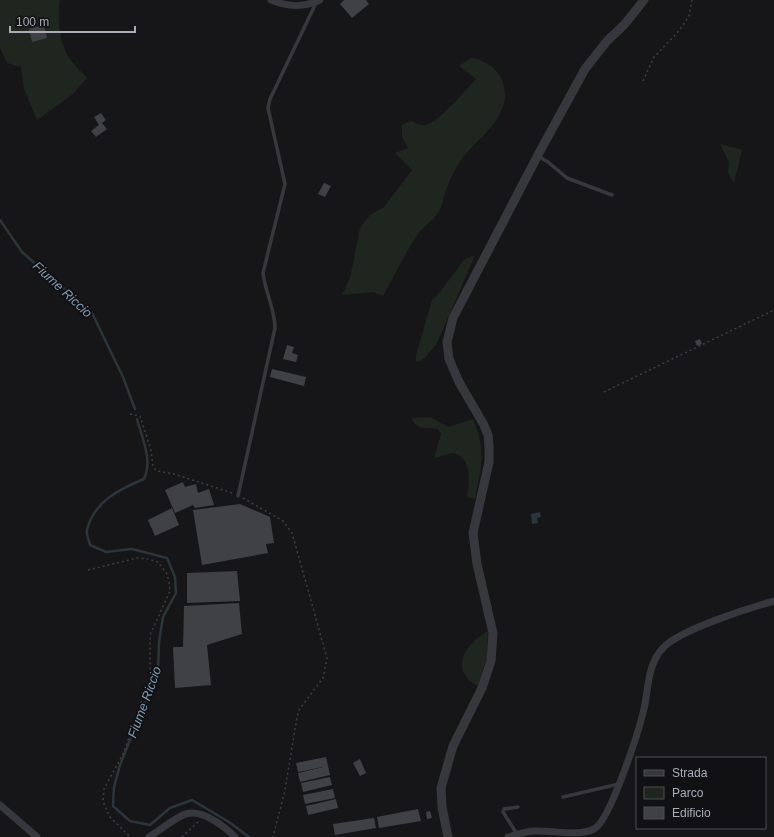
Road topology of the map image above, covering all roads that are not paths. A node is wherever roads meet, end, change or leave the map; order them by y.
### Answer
1 (271, 0) edge
2 (644, 0) edge
3 (318, 1) edge
4 (538, 156) junction
5 (612, 195) dead end
6 (238, 496) road end
7 (774, 602) edge
8 (618, 784) junction
9 (563, 797) dead end
10 (0, 805) edge
11 (518, 807) dead end
12 (520, 836) edge
13 (38, 837) edge
14 (149, 837) edge
15 (235, 837) edge
16 (448, 837) edge
17 (508, 837) edge

1 - 3 street
2 - 4 street
3 - 6 lane
4 - 5 lane
4 - 16 street
7 - 8 street
8 - 9 lane
8 - 12 street
10 - 13 street
11 - 12 lane
12 - 17 street
14 - 15 street

